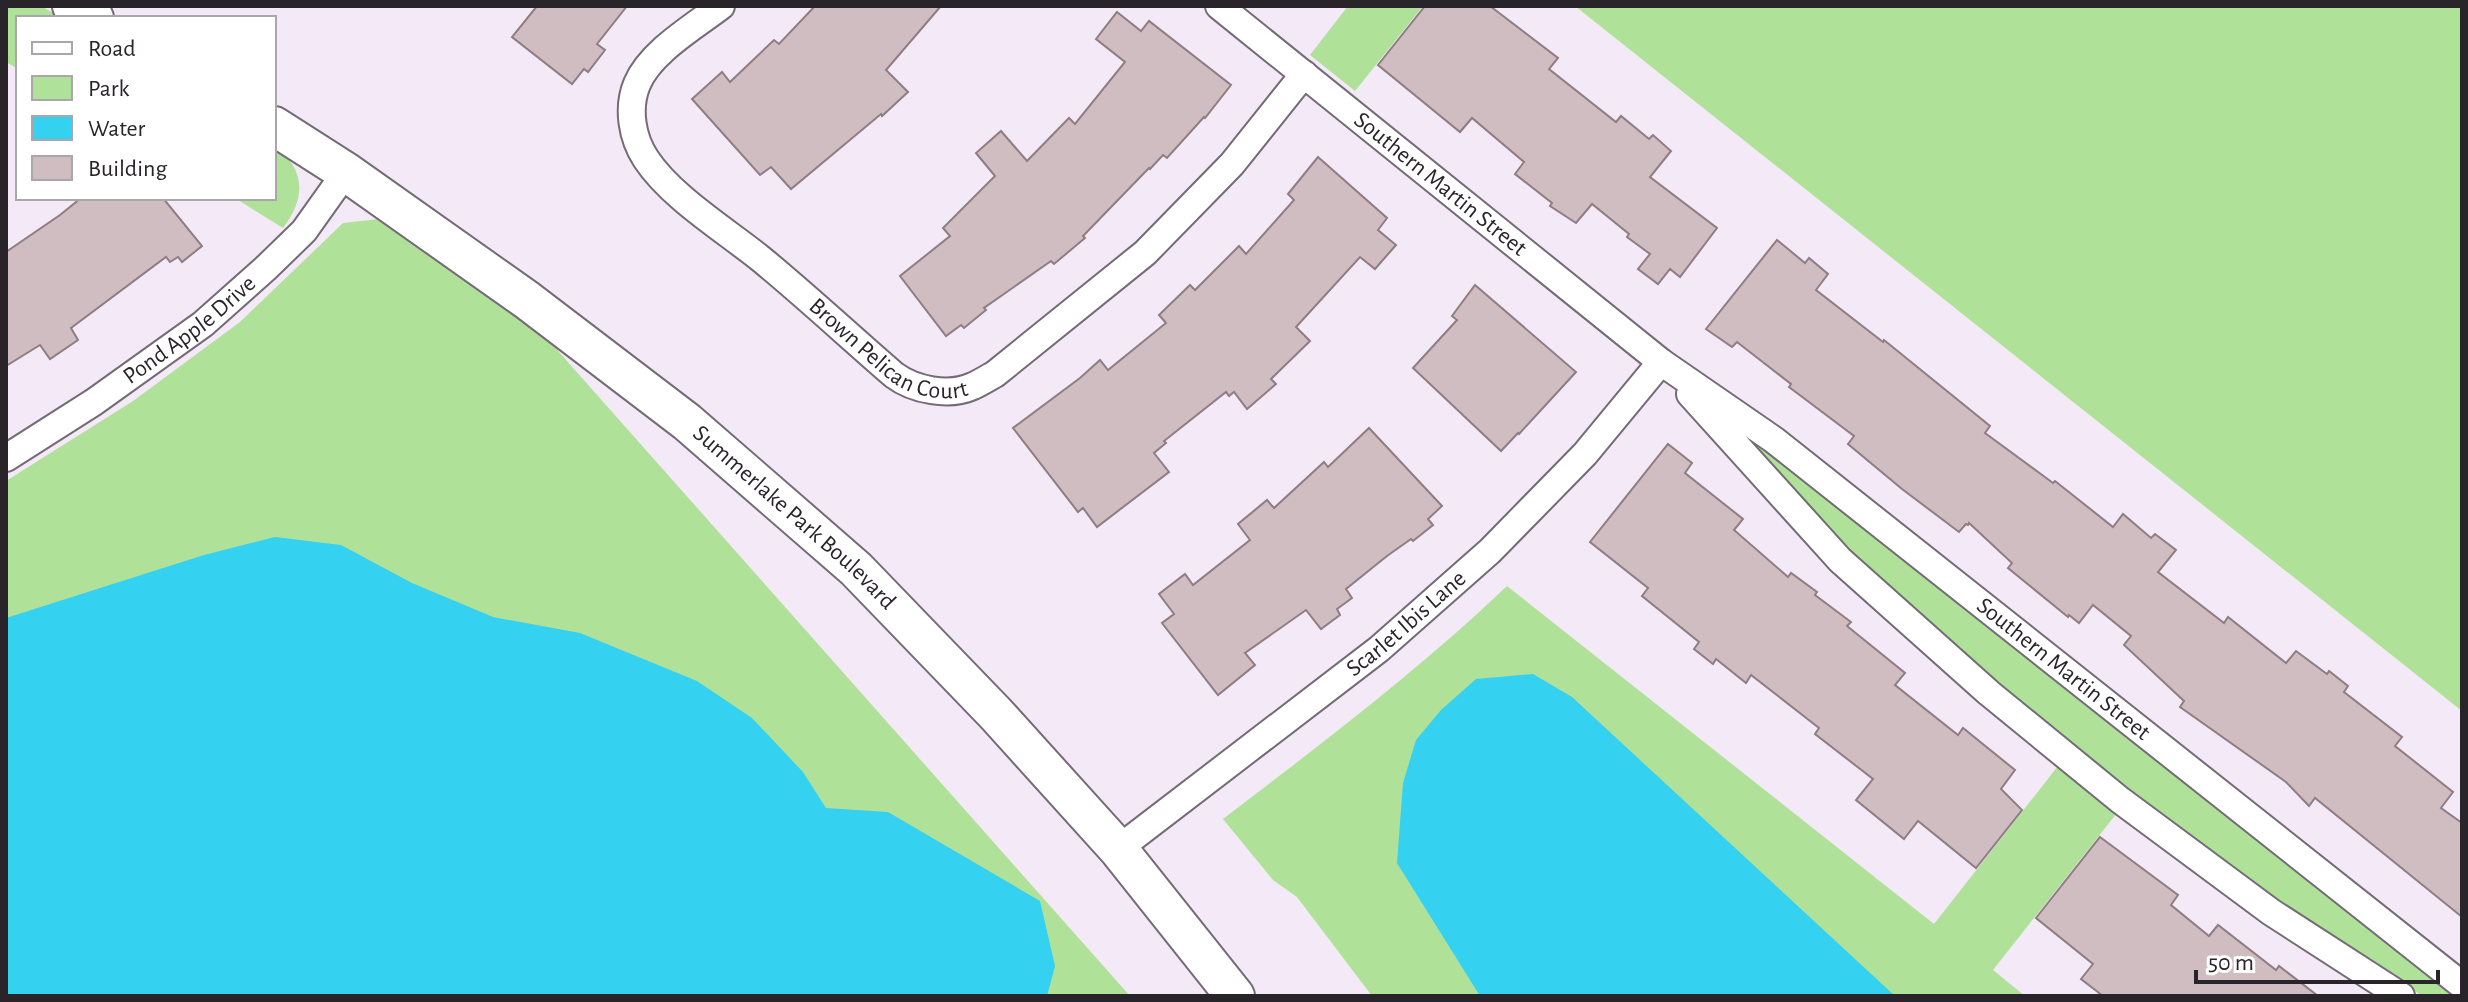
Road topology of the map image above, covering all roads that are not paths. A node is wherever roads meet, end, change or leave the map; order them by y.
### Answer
1 (72, 6) edge
2 (721, 6) edge
3 (1219, 6) edge
4 (90, 16) edge
5 (1304, 74) junction
6 (276, 127) edge
7 (346, 172) junction
8 (1661, 362) junction
9 (6, 458) edge
10 (1118, 849) junction
11 (2462, 985) edge
12 (1235, 996) edge
13 (2401, 996) edge

1 - 4 main road
2 - 5 street, Brown Pelican Court
3 - 5 street, Southern Martin Street
5 - 8 street, Southern Martin Street
6 - 7 main road, Summerlake Park Boulevard
7 - 9 street, Pond Apple Drive
7 - 10 main road, Summerlake Park Boulevard
8 - 10 street, Scarlet Ibis Lane
8 - 11 street, Southern Martin Street
8 - 13 street, Southern Martin Street
10 - 12 main road, Summerlake Park Boulevard

